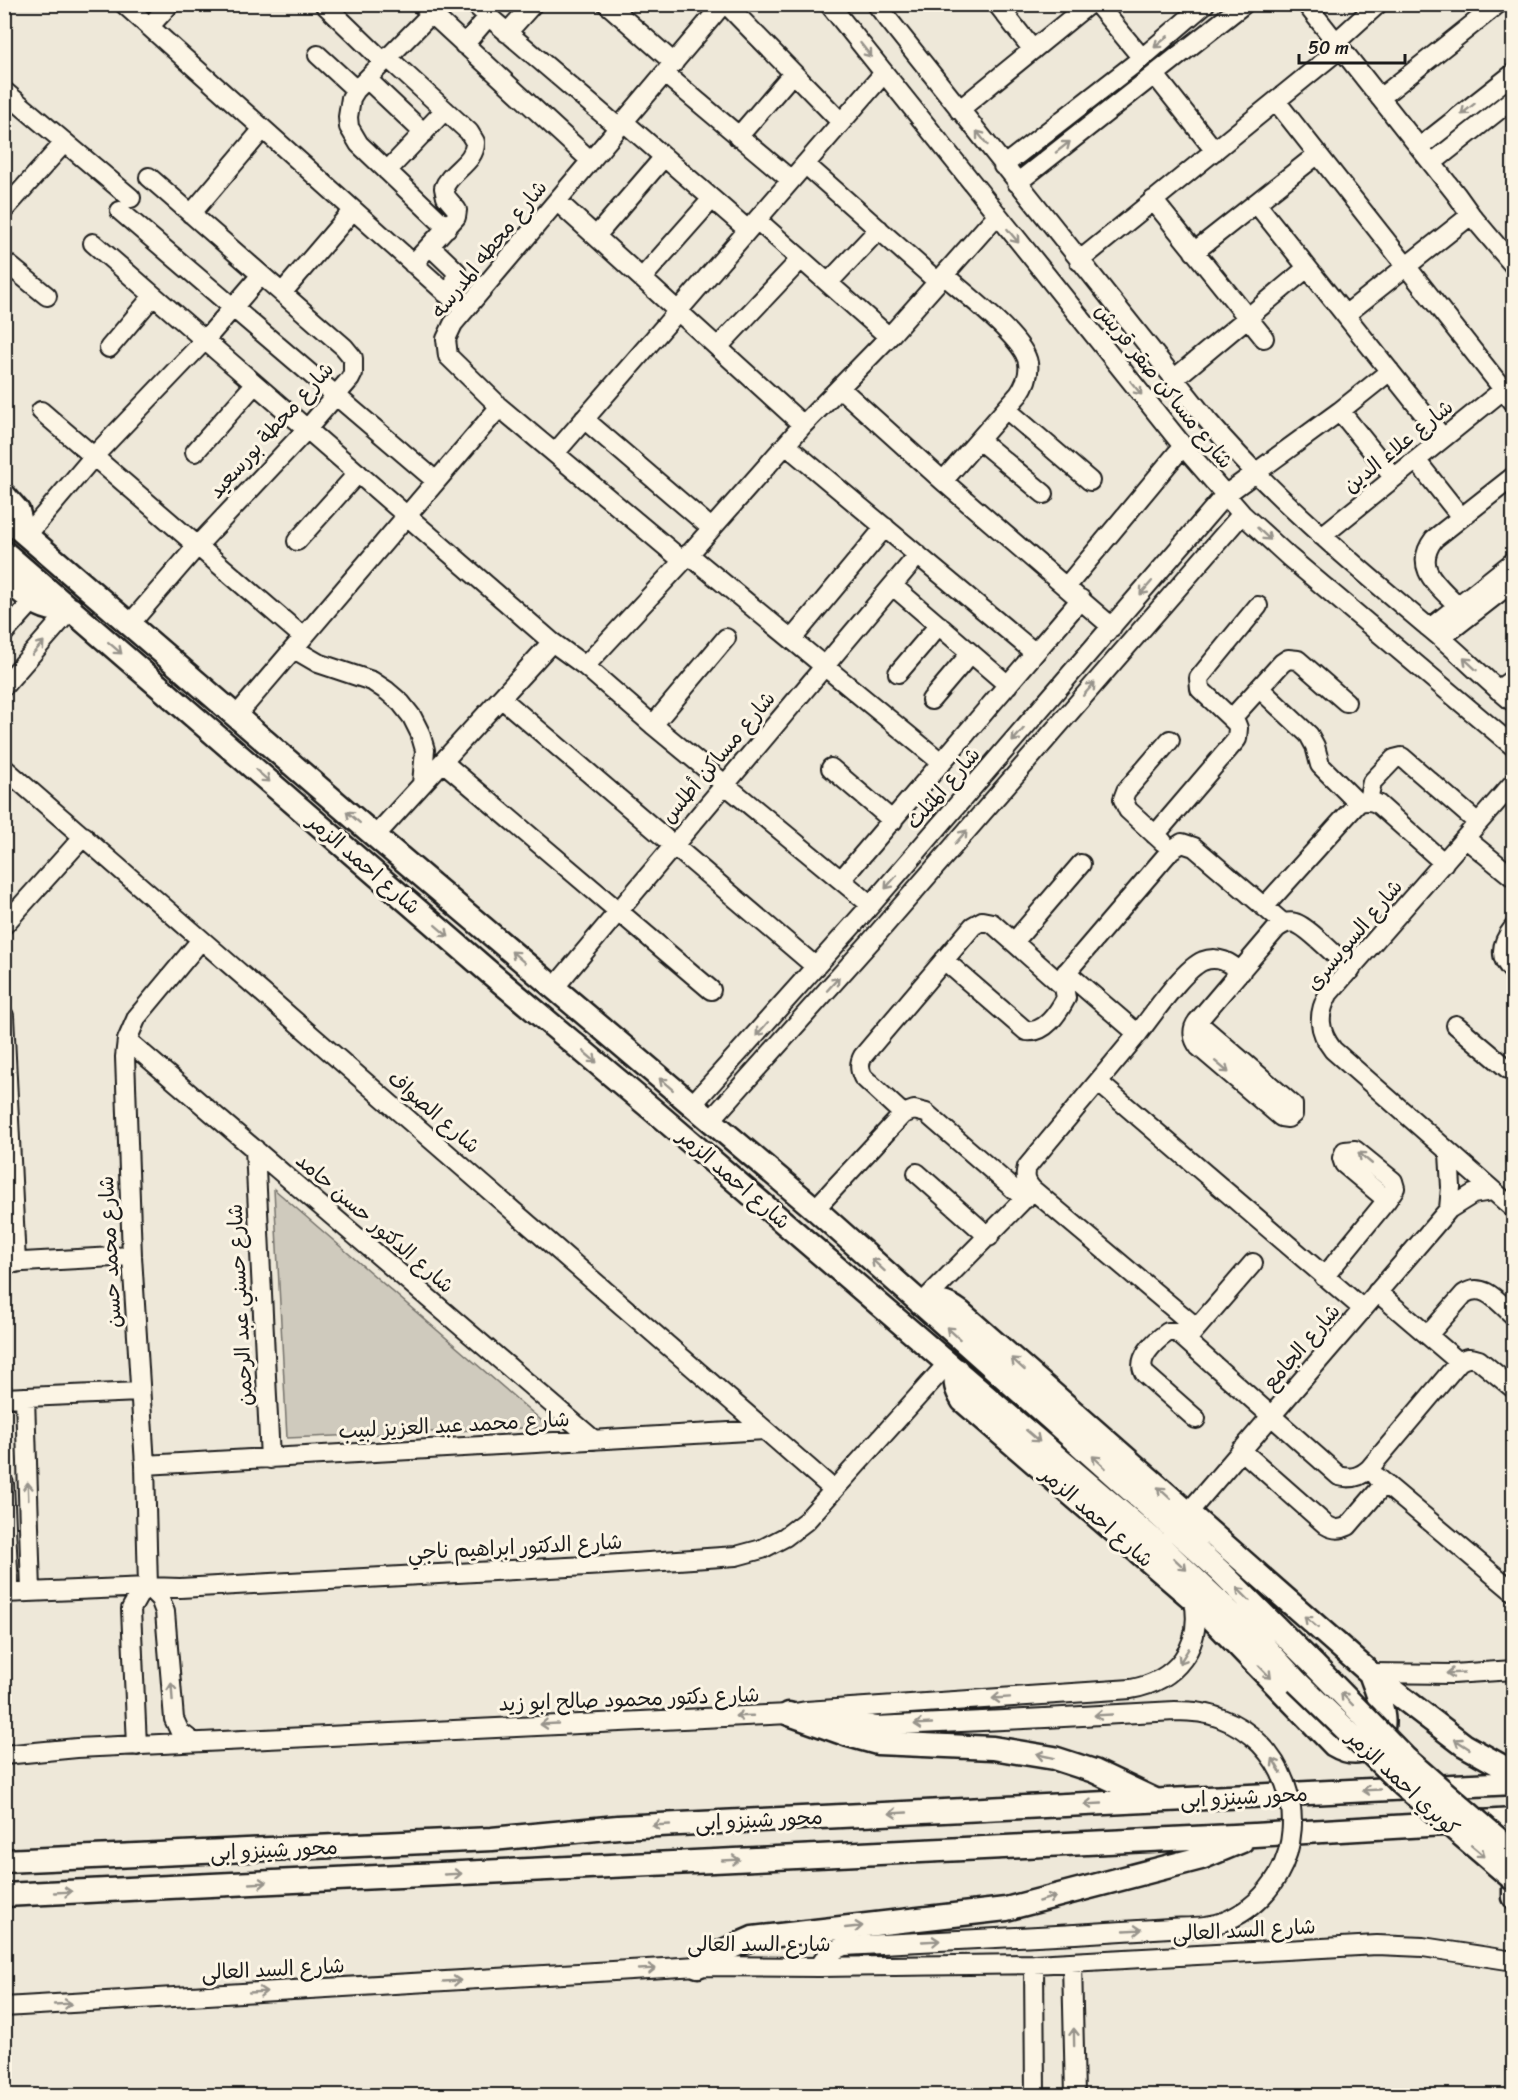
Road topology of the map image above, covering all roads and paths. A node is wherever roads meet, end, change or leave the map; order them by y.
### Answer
1 (124, 4) edge
2 (170, 4) edge
3 (324, 4) edge
4 (474, 4) edge
5 (533, 4) edge
6 (607, 4) edge
7 (724, 4) edge
8 (829, 4) edge
9 (876, 4) edge
10 (996, 4) edge
11 (1089, 4) edge
12 (1097, 4) edge
13 (1206, 4) edge
14 (1244, 4) edge
15 (1306, 4) edge
16 (1378, 4) edge
17 (1509, 4) edge
18 (1491, 7) edge
19 (426, 9) edge
20 (1514, 10) edge
21 (489, 17) junction
22 (150, 26) junction
23 (507, 33) junction
24 (464, 45) junction
25 (1338, 45) junction
26 (1033, 50) junction
27 (318, 55) dead end
28 (1142, 58) junction
29 (386, 60) junction
30 (670, 68) junction
31 (793, 73) junction
32 (884, 73) junction
33 (1514, 73) edge
34 (1155, 75) junction
35 (362, 85) junction
36 (6, 94) edge
37 (1380, 98) junction
38 (1514, 98) edge
39 (1276, 101) junction
40 (445, 110) junction
41 (959, 110) junction
42 (841, 122) junction
43 (621, 125) junction
44 (263, 129) junction
45 (424, 133) junction
46 (738, 137) junction
47 (64, 143) junction
48 (1420, 147) junction
49 (1215, 151) junction
50 (1318, 154) junction
51 (664, 157) junction
52 (591, 161) junction
53 (1432, 163) junction
54 (806, 164) junction
55 (1004, 166) junction
56 (387, 171) junction
57 (148, 177) dead end
58 (791, 180) junction
59 (1017, 183) junction
60 (712, 199) junction
61 (1153, 200) junction
62 (558, 201) junction
63 (1256, 203) junction
64 (4, 210) edge
65 (353, 210) junction
66 (191, 214) junction
67 (997, 215) junction
68 (1471, 215) junction
69 (752, 225) junction
70 (447, 228) junction
71 (879, 229) junction
72 (596, 236) junction
73 (93, 243) dead end
74 (430, 246) junction
75 (1194, 252) junction
76 (801, 259) junction
77 (4, 261) edge
78 (1079, 261) junction
79 (413, 264) junction
80 (1514, 266) edge
81 (1406, 267) junction
82 (1308, 268) junction
83 (261, 275) junction
84 (642, 278) junction
85 (941, 278) junction
86 (828, 283) junction
87 (282, 293) junction
88 (445, 294) junction
89 (47, 296) dead end
90 (153, 296) junction
91 (233, 308) junction
92 (465, 310) junction
93 (678, 311) junction
94 (1345, 315) junction
95 (1247, 318) junction
96 (889, 337) junction
97 (1264, 338) dead end
98 (205, 340) junction
99 (109, 348) dead end
100 (718, 348) junction
101 (1390, 370) junction
102 (1174, 379) junction
103 (255, 384) junction
104 (840, 387) junction
105 (336, 395) junction
106 (1508, 396) edge
107 (497, 405) junction
108 (1006, 409) junction
109 (41, 411) dead end
110 (1340, 411) junction
111 (584, 419) junction
112 (803, 425) junction
113 (307, 429) junction
114 (1443, 438) junction
115 (979, 440) junction
116 (786, 445) junction
117 (1183, 446) junction
118 (195, 452) dead end
119 (555, 453) junction
120 (94, 456) junction
121 (1416, 460) junction
122 (358, 473) junction
123 (1254, 473) junction
124 (1514, 476) edge
125 (1394, 478) junction
126 (436, 481) junction
127 (943, 481) junction
128 (1090, 481) dead end
129 (1044, 494) dead end
130 (4, 495) edge
131 (1225, 495) junction
132 (1242, 514) junction
133 (406, 515) junction
134 (4, 516) edge
135 (1461, 518) junction
136 (885, 527) junction
137 (711, 528) junction
138 (25, 533) junction
139 (1322, 536) junction
140 (297, 541) dead end
141 (198, 545) junction
142 (4, 552) edge
143 (918, 555) junction
144 (686, 557) junction
145 (1171, 558) junction
146 (1514, 561) edge
147 (1189, 574) junction
148 (4, 577) edge
149 (1514, 581) edge
150 (893, 586) junction
151 (1066, 588) junction
152 (1081, 599) junction
153 (33, 601) junction
154 (1258, 606) dead end
155 (1458, 606) junction
156 (71, 609) junction
157 (129, 625) junction
158 (939, 625) junction
159 (1112, 627) junction
160 (4, 633) edge
161 (1436, 633) junction
162 (726, 638) dead end
163 (792, 639) junction
164 (552, 642) junction
165 (298, 643) junction
166 (971, 652) junction
167 (1035, 653) junction
168 (585, 666) junction
169 (823, 666) junction
170 (898, 673) dead end
171 (1514, 678) edge
172 (1008, 685) junction
173 (4, 686) edge
174 (1259, 688) junction
175 (1498, 690) junction
176 (501, 698) junction
177 (931, 700) dead end
178 (1347, 702) dead end
179 (1514, 703) edge
180 (237, 715) junction
181 (1232, 718) junction
182 (653, 725) junction
183 (1170, 740) dead end
184 (1514, 747) edge
185 (443, 762) junction
186 (942, 763) junction
187 (4, 768) edge
188 (831, 768) dead end
189 (1514, 782) edge
190 (422, 784) junction
191 (724, 785) junction
192 (1363, 802) junction
193 (893, 821) junction
194 (1478, 823) junction
195 (1155, 835) junction
196 (84, 836) junction
197 (375, 836) junction
198 (1465, 838) junction
199 (673, 845) junction
200 (1171, 850) junction
201 (1444, 862) junction
202 (1080, 864) dead end
203 (1514, 878) edge
204 (841, 880) junction
205 (871, 905) junction
206 (1264, 907) junction
207 (617, 911) junction
208 (1283, 924) junction
209 (4, 925) edge
210 (1514, 927) edge
211 (201, 940) junction
212 (1014, 942) junction
213 (944, 960) junction
214 (816, 967) junction
215 (1351, 970) junction
216 (1241, 972) junction
217 (1514, 972) edge
218 (1062, 977) junction
219 (554, 988) junction
220 (711, 990) dead end
221 (4, 1016) edge
222 (1197, 1022) junction
223 (1456, 1025) dead end
224 (1138, 1034) junction
225 (127, 1040) junction
226 (746, 1047) junction
227 (763, 1062) junction
228 (1514, 1071) edge
229 (1098, 1082) junction
230 (691, 1106) junction
231 (903, 1114) junction
232 (710, 1121) junction
233 (255, 1149) junction
234 (1449, 1153) junction
235 (917, 1173) dead end
236 (1492, 1191) junction
237 (1029, 1194) junction
238 (1387, 1200) dead end
239 (815, 1209) junction
240 (1449, 1209) junction
241 (1514, 1209) edge
242 (989, 1237) junction
243 (132, 1256) junction
244 (10, 1263) edge
245 (1253, 1263) dead end
246 (1324, 1277) junction
247 (1377, 1292) junction
248 (921, 1304) junction
249 (1363, 1309) junction
250 (1514, 1316) edge
251 (1192, 1334) junction
252 (1428, 1335) junction
253 (1459, 1362) junction
254 (952, 1366) junction
255 (1514, 1389) edge
256 (139, 1392) junction
257 (25, 1397) junction
258 (4, 1398) edge
259 (1270, 1416) junction
260 (1196, 1419) dead end
261 (765, 1430) junction
262 (594, 1440) junction
263 (1242, 1450) junction
264 (270, 1459) junction
265 (145, 1465) junction
266 (1369, 1469) junction
267 (1385, 1483) junction
268 (4, 1484) edge
269 (834, 1490) junction
270 (1187, 1514) junction
271 (29, 1525) junction
272 (6, 1527) junction
273 (148, 1587) junction
274 (31, 1591) junction
275 (7, 1592) edge
276 (1514, 1592) edge
277 (1194, 1600) junction
278 (1314, 1665) joint
279 (1514, 1670) edge
280 (1370, 1673) junction
281 (797, 1713) junction
282 (193, 1742) junction
283 (137, 1746) junction
284 (4, 1755) edge
285 (1514, 1773) edge
286 (1514, 1783) edge
287 (1158, 1801) junction
288 (1514, 1820) edge
289 (1254, 1835) junction
290 (1514, 1853) edge
291 (4, 1861) edge
292 (1514, 1880) edge
293 (1514, 1886) edge
294 (4, 1895) edge
295 (1514, 1897) edge
296 (1514, 1961) edge
297 (1072, 1962) junction
298 (1034, 1964) junction
299 (698, 1966) junction
300 (819, 1967) junction
301 (4, 2007) edge
302 (1035, 2096) edge
303 (1075, 2096) edge

1 - 22 street
2 - 22 street
3 - 29 street
4 - 21 street
5 - 23 street
6 - 30 street
7 - 30 street, شارع محطه المدرسه
7 - 31 street
8 -> 32 street, شارع مساكن صقر قريش
9 - 41 street, شارع مساكن صقر قريش
10 - 26 street
11 - 26 street
12 - 28 street
13 -> 28 street
14 - 34 street
15 - 25 street
16 - 25 street
17 - 20 street
18 - 37 street
19 - 24 street
19 - 29 street
21 - 23 street
21 - 24 street
22 - 44 street
23 - 43 street
24 - 52 street
25 - 37 street
25 - 39 street
26 - 41 street
27 - 35 street
28 - 55 street
29 - 35 street
29 - 40 street
30 - 43 street, شارع محطه المدرسه
30 - 46 street
31 - 42 street
31 - 46 street
32 - 42 street
32 - 67 street, شارع مساكن صقر قريش
33 -> 48 street
34 - 49 street
59 -> 34 street
35 - 45 street
35 - 56 street
36 - 47 street
37 - 48 street
38 - 53 street
39 - 49 street
39 - 50 street
40 - 45 street
40 - 70 street
55 -> 41 street, شارع مساكن صقر قريش
42 - 54 street
43 - 51 street
43 - 52 street, شارع محطه المدرسه
44 - 65 street
44 - 66 street
45 - 56 street
46 - 58 street
47 - 64 street
47 - 91 street
48 - 53 street
49 - 61 street
50 - 63 street
50 - 81 street
51 - 60 street
51 - 72 street
52 - 62 street, شارع محطه المدرسه
53 - 68 street
54 - 58 street
54 - 71 street
55 - 59 street, شارع مساكن صقر قريش
56 - 70 street
57 - 66 street, شارع محطة بورسعيد
58 - 69 street
59 - 78 street, شارع مساكن صقر قريش
60 - 69 street
60 - 84 street
61 - 75 street
61 - 78 street
62 - 72 street
62 - 92 street, شارع محطه المدرسه
63 - 75 street
63 - 82 street
65 - 79 street
65 - 87 street
66 - 83 street, شارع محطة بورسعيد
67 - 85 street
67 -> 117 street, شارع مساكن صقر قريش
68 - 80 street
68 - 81 street
69 - 76 street
69 - 93 street
70 - 74 street
71 - 85 street
71 - 86 street
72 - 84 street
73 - 90 street
74 - 79 street
74 - 88 street
75 - 95 street
76 - 86 street
76 - 100 street
77 - 89 street
78 - 102 street, شارع مساكن صقر قريش
79 - 88 street
81 - 94 street
81 - 106 street
82 - 94 street
82 - 95 street
83 - 87 street, شارع محطة بورسعيد
83 - 91 street
84 - 93 street
85 - 96 street
85 - 108 street
86 - 96 street
87 - 105 street, شارع محطة بورسعيد
88 - 92 street
90 - 98 street
90 - 99 street
91 - 98 street
91 - 105 street
92 - 107 street, شارع محطه المدرسه
93 - 100 street
93 - 111 street
94 - 101 street
95 - 97 street
95 - 102 street
96 - 104 street
98 - 103 street
98 - 120 street
100 - 112 street
101 - 110 street, شارع المثلث
101 - 114 street
102 - 123 street, شارع مساكن صقر قريش
103 - 113 street
103 - 118 street
104 - 112 street
104 - 127 street
105 - 113 street, شارع محطة بورسعيد
105 - 126 street
106 - 114 street, شارع علاء الدين
107 - 119 street, شارع محطه المدرسه
107 - 126 street
108 - 115 street
108 - 128 street
109 - 120 street
110 - 123 street, شارع المثلث
110 - 125 street
111 - 119 street
111 - 137 street
112 - 116 street
113 - 122 street
113 - 141 street, شارع محطة بورسعيد
114 - 121 street, شارع علاء الدين
115 - 127 street
115 - 129 street
116 - 136 street
116 - 137 street
117 - 131 street, شارع مساكن صقر قريش
117 - 151 street
119 - 144 street, شارع محطه المدرسه
120 - 138 street
120 - 141 street
121 - 125 street, شارع علاء الدين
121 - 135 street
122 - 133 street
122 - 140 street
123 - 131 street, شارع المثلث
123 - 139 street, شارع مساكن صقر قريش
124 - 135 street
125 - 139 street, شارع علاء الدين
126 - 133 street
127 - 151 street
130 - 138 main road, شارع احمد الزمر
131 - 132 street, شارع مساكن صقر قريش
131 - 145 street, شارع المثلث
132 - 147 street
132 -> 184 street, شارع مساكن صقر قريش
133 - 164 street
133 - 165 street
134 - 138 main road
135 - 155 street
136 - 143 street
136 - 163 street
137 - 144 street
138 - 157 main road, شارع احمد الزمر
139 - 161 street, شارع مساكن صقر قريش
141 - 157 street, شارع محطة بورسعيد
141 - 165 street
142 - 156 main road, شارع احمد الزمر
143 - 150 street, شارع مساكن أطلس
143 - 167 street
144 - 163 street, شارع محطه المدرسه
144 - 168 street
145 - 147 street
145 -> 159 street, شارع المثلث
146 - 155 street
227 -> 147 street
148 - 153 main road
149 - 161 street
150 - 158 street
150 - 169 street, شارع مساكن أطلس
151 - 152 street
152 - 159 street
152 - 167 street
153 - 156 main road
153 - 160 street
154 - 181 street
155 - 161 street
173 -> 156 street
156 -> 254 main road, شارع احمد الزمر
157 - 180 main road, شارع احمد الزمر
158 - 166 street
158 - 170 street
159 -> 205 street, شارع المثلث
175 -> 161 street, شارع مساكن صقر قريش
162 - 182 street
163 - 169 street, شارع محطه المدرسه
164 - 168 street
164 - 176 street
165 - 180 street
165 - 190 street
166 - 172 street
166 - 177 street
167 - 172 street
168 - 182 street
169 - 186 street, شارع محطه المدرسه
169 - 191 street, شارع مساكن أطلس
171 - 175 street
172 - 186 street
174 - 178 street
174 - 181 street
174 - 192 street
175 - 179 street, شارع مساكن صقر قريش
176 - 185 street
176 - 199 street
197 -> 180 main road, شارع احمد الزمر
181 - 195 street
182 - 191 street
183 - 195 street
185 - 190 street
185 - 207 street
186 - 193 street
187 - 196 street, شارع الصواف
188 - 193 street
189 - 194 street, شارع السويسرى
190 - 197 street
191 - 199 street, شارع مساكن أطلس
191 - 204 street
192 - 194 street
192 - 201 street
192 - 206 street
193 - 204 street
194 - 198 street, شارع السويسرى
195 - 200 street
196 - 209 street
196 - 211 street, شارع الصواف
219 -> 197 main road, شارع احمد الزمر
198 - 201 street, شارع السويسرى
198 - 203 street
199 - 207 street, شارع مساكن أطلس
199 - 214 street
200 - 206 street
200 - 218 street
201 - 215 street, شارع السويسرى
202 - 212 street
204 - 205 street
205 - 214 street, شارع المثلث
206 - 208 street
207 - 219 street, شارع مساكن أطلس
207 - 220 street
208 - 215 street
208 - 216 street
210 - 217 street
211 - 225 street, شارع محمد حسن
211 - 261 street, شارع الصواف
212 - 213 street
212 - 218 street
213 - 218 street
213 - 231 street
214 -> 226 street, شارع المثلث
215 - 234 street, شارع السويسرى
216 - 222 street
216 - 224 street
218 - 224 street
230 -> 219 main road, شارع احمد الزمر
221 - 244 street
222 -> 222 street
223 - 228 street
224 - 229 street
225 - 233 street, شارع الدكتور حسن حامد
225 - 243 street, شارع محمد حسن
226 - 227 street
226 - 230 street, شارع المثلث
227 - 232 street
229 - 237 street
229 - 246 street
230 - 232 main road, شارع احمد الزمر
231 - 237 street
231 - 239 street
232 - 239 main road, شارع احمد الزمر
233 - 262 street, شارع الدكتور حسن حامد
233 - 264 street, شارع حسني عبد الرحمن
234 - 236 street, شارع السويسرى
234 - 240 street
235 - 242 street
236 - 240 street, شارع الجامع
236 - 241 street, شارع السويسرى
237 - 242 street
237 - 251 street
238 - 246 street
248 -> 239 main road, شارع احمد الزمر
240 - 247 street, شارع الجامع
242 - 248 street
243 - 244 street
243 - 256 street, شارع محمد حسن
245 - 251 street
246 - 249 street
247 - 249 street, شارع الجامع
247 - 252 street
270 -> 248 main road
278 -> 248 main road, شارع احمد الزمر
249 - 259 street, شارع الجامع
250 - 252 street
251 - 259 street
251 - 260 street
252 - 253 street
253 - 255 street
253 - 266 street
254 - 269 street, شارع الدكتور ابراهيم ناجي
254 - 277 main road, شارع احمد الزمر
254 -> 292 main road, كوبري احمد الزمر, bridge
256 - 257 street
256 - 265 street, شارع محمد حسن
257 - 258 street
271 -> 257 street
259 - 263 street, شارع الجامع
259 - 266 street
261 - 262 street, شارع محمد عبد العزيز لبيب
261 - 269 street, شارع الصواف
262 - 264 street, شارع محمد عبد العزيز لبيب
263 - 267 street
263 - 270 street, شارع الجامع
264 - 265 street, شارع محمد عبد العزيز لبيب
265 - 273 street, شارع محمد حسن
266 - 267 street
267 - 276 street
268 - 272 street
269 - 273 street, شارع الدكتور ابراهيم ناجي
280 -> 270 main road
271 - 272 street
271 - 274 street
272 - 275 street
273 - 274 street, شارع الدكتور ابراهيم ناجي
282 -> 273 street
273 - 283 street
274 - 275 street, شارع الدكتور ابراهيم ناجي
277 -> 280 main road, شارع احمد الزمر
277 -> 281 street, شارع دكتور محمود صالح ابو زيد
290 -> 278 main road, كوبري احمد الزمر, bridge
279 -> 280 street
285 -> 280 main road
281 -> 282 street, شارع دكتور محمود صالح ابو زيد
287 -> 281 main road
300 -> 281 street, bridge
282 - 283 street, شارع دكتور محمود صالح ابو زيد
283 - 284 street, شارع دكتور محمود صالح ابو زيد
286 -> 287 main road, محور شينزو ابى
287 -> 291 main road, محور شينزو ابى
288 - 289 main road, محور شينزو ابى
294 -> 289 main road, محور شينزو ابى
299 -> 289 main road
293 - 295 main road
296 - 297 street, شارع السد العالى
297 - 298 street, شارع السد العالى
303 -> 297 street
298 - 300 street, شارع السد العالى
298 - 302 street
299 - 300 street, شارع السد العالى
301 -> 299 street, شارع السد العالى

